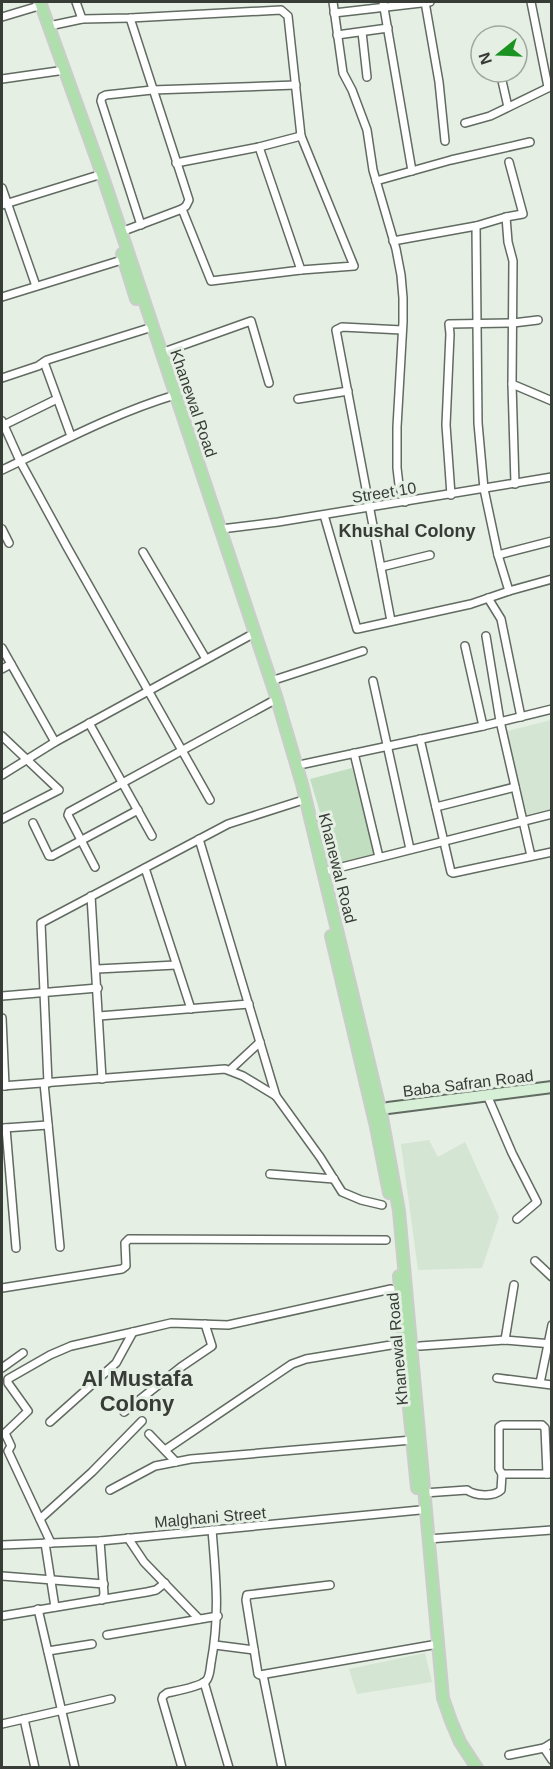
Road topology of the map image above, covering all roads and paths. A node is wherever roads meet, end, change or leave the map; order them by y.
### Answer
1 (76, 2) edge
2 (333, 2) edge
3 (425, 2) edge
4 (430, 2) edge
5 (531, 2) edge
6 (38, 4) edge
7 (384, 4) edge
8 (334, 13) junction
9 (2, 17) edge
10 (130, 18) junction
11 (82, 19) junction
12 (49, 26) junction
13 (388, 28) junction
14 (362, 32) junction
15 (337, 35) junction
16 (61, 70) junction
17 (367, 77) dead end
18 (2, 79) edge
19 (503, 84) edge
20 (296, 85) junction
21 (550, 86) edge
22 (152, 90) junction
23 (508, 107) junction
24 (465, 123) dead end
25 (301, 136) junction
26 (445, 141) dead end
27 (530, 142) dead end
28 (259, 147) junction
29 (509, 162) dead end
30 (176, 163) junction
31 (412, 171) junction
32 (100, 175) junction
33 (376, 181) junction
34 (2, 188) edge
35 (4, 204) edge
36 (182, 209) junction
37 (506, 218) junction
38 (141, 225) junction
39 (476, 226) junction
40 (121, 232) junction
41 (393, 241) junction
42 (127, 258) junction
43 (301, 270) junction
44 (36, 286) junction
45 (2, 297) edge
46 (538, 320) dead end
47 (477, 323) junction
48 (513, 323) junction
49 (146, 329) junction
50 (402, 330) junction
51 (161, 353) junction
52 (44, 362) junction
53 (2, 378) edge
54 (269, 383) dead end
55 (512, 384) junction
56 (348, 391) junction
57 (172, 396) junction
58 (57, 399) junction
59 (298, 399) dead end
60 (552, 401) edge
61 (2, 424) edge
62 (71, 436) junction
63 (20, 461) junction
64 (2, 470) edge
65 (552, 477) edge
66 (515, 484) junction
67 (484, 489) junction
68 (451, 495) junction
69 (405, 502) junction
70 (368, 508) junction
71 (324, 515) junction
72 (2, 529) edge
73 (220, 529) junction
74 (552, 540) edge
75 (9, 543) dead end
76 (143, 552) dead end
77 (430, 555) dead end
78 (498, 555) junction
79 (381, 567) junction
80 (552, 579) edge
81 (509, 591) junction
82 (488, 598) junction
83 (391, 621) junction
84 (249, 636) junction
85 (486, 636) dead end
86 (465, 646) dead end
87 (2, 648) edge
88 (363, 651) dead end
89 (206, 659) junction
90 (11, 664) junction
91 (2, 669) edge
92 (271, 681) junction
93 (373, 681) dead end
94 (148, 691) junction
95 (271, 702) junction
96 (552, 709) edge
97 (521, 717) junction
98 (500, 721) junction
99 (90, 723) junction
100 (483, 726) junction
101 (2, 736) edge
102 (420, 739) junction
103 (55, 742) junction
104 (388, 746) junction
105 (182, 750) junction
106 (354, 753) junction
107 (27, 760) junction
108 (304, 764) dead end
109 (2, 775) edge
110 (123, 783) junction
111 (515, 787) junction
112 (210, 800) dead end
113 (300, 801) junction
114 (436, 807) junction
115 (138, 810) junction
116 (552, 814) edge
117 (2, 819) edge
118 (523, 821) junction
119 (33, 824) dead end
120 (152, 836) dead end
121 (199, 839) junction
122 (82, 841) junction
123 (443, 841) junction
124 (410, 849) junction
125 (552, 852) edge
126 (531, 856) junction
127 (379, 857) junction
128 (95, 867) dead end
129 (145, 868) junction
130 (330, 870) dead end
131 (92, 896) junction
132 (176, 965) junction
133 (97, 969) junction
134 (98, 988) junction
135 (43, 992) junction
136 (2, 996) edge
137 (249, 1004) junction
138 (191, 1009) junction
139 (99, 1016) junction
140 (2, 1018) edge
141 (2, 1042) edge
142 (260, 1042) junction
143 (230, 1070) junction
144 (102, 1078) junction
145 (46, 1083) junction
146 (3, 1086) edge
147 (552, 1087) edge
148 (487, 1095) junction
149 (276, 1096) junction
150 (388, 1108) dead end
151 (48, 1125) junction
152 (4, 1128) edge
153 (270, 1174) dead end
154 (334, 1179) junction
155 (382, 1205) dead end
156 (517, 1219) dead end
157 (386, 1240) dead end
158 (60, 1247) dead end
159 (16, 1248) dead end
160 (535, 1261) dead end
161 (552, 1277) edge
162 (514, 1285) dead end
163 (2, 1288) edge
164 (392, 1289) dead end
165 (205, 1324) junction
166 (552, 1325) edge
167 (133, 1332) junction
168 (505, 1340) junction
169 (397, 1344) dead end
170 (550, 1344) edge
171 (420, 1346) dead end
172 (23, 1353) dead end
173 (2, 1368) edge
174 (497, 1378) dead end
175 (540, 1383) junction
176 (552, 1385) edge
177 (124, 1412) dead end
178 (142, 1421) dead end
179 (50, 1422) dead end
180 (149, 1434) dead end
181 (412, 1440) junction
182 (165, 1450) junction
183 (5, 1452) edge
184 (176, 1462) junction
185 (502, 1474) junction
186 (549, 1474) edge
187 (110, 1490) dead end
188 (424, 1493) junction
189 (420, 1510) junction
190 (40, 1519) junction
191 (212, 1530) junction
192 (552, 1530) edge
193 (128, 1538) junction
194 (428, 1539) junction
195 (100, 1541) junction
196 (48, 1543) junction
197 (2, 1545) edge
198 (2, 1576) edge
199 (51, 1580) junction
200 (165, 1582) junction
201 (104, 1584) junction
202 (330, 1585) dead end
203 (102, 1600) junction
204 (55, 1607) junction
205 (38, 1609) junction
206 (2, 1616) edge
207 (218, 1616) junction
208 (199, 1619) junction
209 (107, 1635) dead end
210 (92, 1644) dead end
211 (215, 1645) junction
212 (432, 1645) junction
213 (254, 1650) junction
214 (48, 1651) junction
215 (263, 1676) junction
216 (204, 1682) junction
217 (111, 1699) dead end
218 (61, 1710) junction
219 (24, 1719) junction
220 (2, 1724) edge
221 (552, 1743) edge
222 (544, 1748) junction
223 (509, 1755) dead end
224 (552, 1760) edge
225 (35, 1767) edge
226 (75, 1767) edge
227 (182, 1767) edge
228 (230, 1767) edge
229 (282, 1767) edge
230 (471, 1767) edge
231 (477, 1767) edge

1 - 11 street
2 - 8 street
3 - 4 street
3 - 7 street
3 - 26 street
5 - 21 street
6 - 9 street
6 - 12 main road, Khanewal Road
6 - 16 main road, Khanewal Road
7 - 8 street
7 - 13 street
8 - 15 street
10 - 11 street
10 - 20 street
10 - 22 street
11 - 12 street
12 - 16 main road, Khanewal Road
13 - 14 street
13 - 31 street
14 - 15 street
14 - 17 street
15 - 33 street
16 - 18 street
16 - 32 main road, Khanewal Road
19 - 23 street
20 - 22 street
20 - 25 street
21 - 23 street
22 - 30 street
22 - 38 street
23 - 24 street
25 - 28 street
25 - 43 street
27 - 31 street
28 - 30 street
28 - 43 street
29 - 37 street
30 - 36 street
31 - 33 street
32 - 35 street
32 - 40 main road, Khanewal Road
32 - 42 main road, Khanewal Road
33 - 41 street
34 - 35 street
35 - 44 street
36 - 38 street
36 - 43 street
37 - 39 street
37 - 48 street
38 - 40 street
39 - 41 street
39 - 47 street
40 - 42 main road, Khanewal Road
41 - 50 street
42 - 44 street
42 - 49 main road, Khanewal Road
42 - 51 main road, Khanewal Road
44 - 45 street
46 - 48 street
47 - 48 street
47 - 67 street
47 - 68 street
48 - 55 street
49 - 52 street
49 - 57 main road, Khanewal Road
50 - 56 street
50 - 69 street
51 - 54 street
51 - 57 main road, Khanewal Road
52 - 53 street
52 - 58 street
55 - 60 street
55 - 66 street
56 - 59 street
56 - 70 street
57 - 62 street
57 - 73 main road, Khanewal Road
57 - 84 main road, Khanewal Road
58 - 61 street
58 - 62 street
61 - 63 street
62 - 63 street
63 - 64 street
63 - 94 street
65 - 66 street, Street 10
66 - 67 street, Street 10
67 - 68 street, Street 10
67 - 78 street
68 - 69 street, Street 10
69 - 70 street, Street 10
70 - 71 street, Street 10
70 - 79 street
71 - 73 street, Street 10
71 - 83 street
72 - 75 street
73 - 92 main road, Khanewal Road
74 - 78 street
76 - 89 street
77 - 79 street
78 - 81 street
79 - 83 street
80 - 81 street
81 - 82 street
82 - 83 street
82 - 97 street
84 - 89 street
84 - 95 main road, Khanewal Road
85 - 98 street
86 - 100 street
87 - 90 street
88 - 92 street
89 - 94 street
90 - 91 street
90 - 103 street
92 - 188 main road, Khanewal Road
93 - 104 street
94 - 99 street
94 - 105 street
95 - 105 street
95 - 113 main road, Khanewal Road
96 - 97 street
97 - 98 street
98 - 100 street
98 - 111 street
99 - 103 street
99 - 110 street
100 - 102 street
101 - 107 street
102 - 104 street
102 - 114 street
103 - 107 street
104 - 106 street
104 - 124 street
105 - 110 street
105 - 112 street
106 - 108 street
106 - 127 street
107 - 109 street
107 - 117 street
110 - 115 street
110 - 122 street
111 - 114 street
111 - 118 street
113 - 121 street
113 - 181 main road, Khanewal Road
114 - 123 street
115 - 120 street
115 - 122 street
116 - 118 street
118 - 123 street
118 - 126 street
119 - 122 street
121 - 129 street
121 - 137 street
122 - 128 street
123 - 124 street
123 - 126 street
124 - 127 street
125 - 126 street
127 - 130 street
129 - 131 street
129 - 132 street
131 - 133 street
131 - 135 street
132 - 133 street
132 - 138 street
133 - 134 street
134 - 135 street
134 - 139 street
135 - 136 street
135 - 145 street
137 - 138 street
137 - 142 street
138 - 139 street
139 - 144 street
140 - 141 street
141 - 146 street
142 - 143 street
142 - 149 street
143 - 144 street
143 - 149 street
144 - 145 street
145 - 146 street
145 - 151 street
147 - 148 main road, Baba Safran Road
148 - 150 main road, Baba Safran Road
148 - 156 street
149 - 154 street
151 - 152 street
151 - 158 street
152 - 159 street
153 - 154 street
154 - 155 street
157 - 163 street
160 - 161 street
162 - 168 street
164 - 165 street
165 - 167 street
165 - 177 street
166 - 170 street
167 - 179 street
167 - 183 street
168 - 170 street
168 - 171 street
169 - 182 street
170 - 175 street
172 - 173 street
174 - 175 street
175 - 176 street
178 - 190 street
180 - 182 street
181 - 184 street
181 - 189 main road, Khanewal Road
182 - 184 street
183 - 190 street
184 - 187 street
185 - 186 street
185 - 186 street
185 - 188 street
188 - 194 main road, Khanewal Road
189 - 191 street, Malghani Street
189 - 212 main road, Khanewal Road
190 - 196 street
191 - 193 street, Malghani Street
191 - 207 street
192 - 194 street
193 - 195 street, Malghani Street
193 - 200 street
194 - 231 main road, Khanewal Road
195 - 196 street, Malghani Street
195 - 201 street
196 - 197 street, Malghani Street
196 - 199 street
198 - 199 street
199 - 201 street
199 - 204 street
200 - 203 street
200 - 208 street
201 - 203 street
202 - 213 street
203 - 204 street
204 - 205 street
205 - 206 street
205 - 214 street
207 - 208 street
207 - 211 street
208 - 209 street
210 - 214 street
211 - 213 street
211 - 216 street
212 - 215 street
212 - 230 main road, Khanewal Road
213 - 215 street
214 - 218 street
215 - 229 street
216 - 227 street
216 - 228 street
217 - 218 street
218 - 219 street
218 - 226 street
219 - 220 street
219 - 225 street
221 - 222 street
222 - 223 street
222 - 224 street

